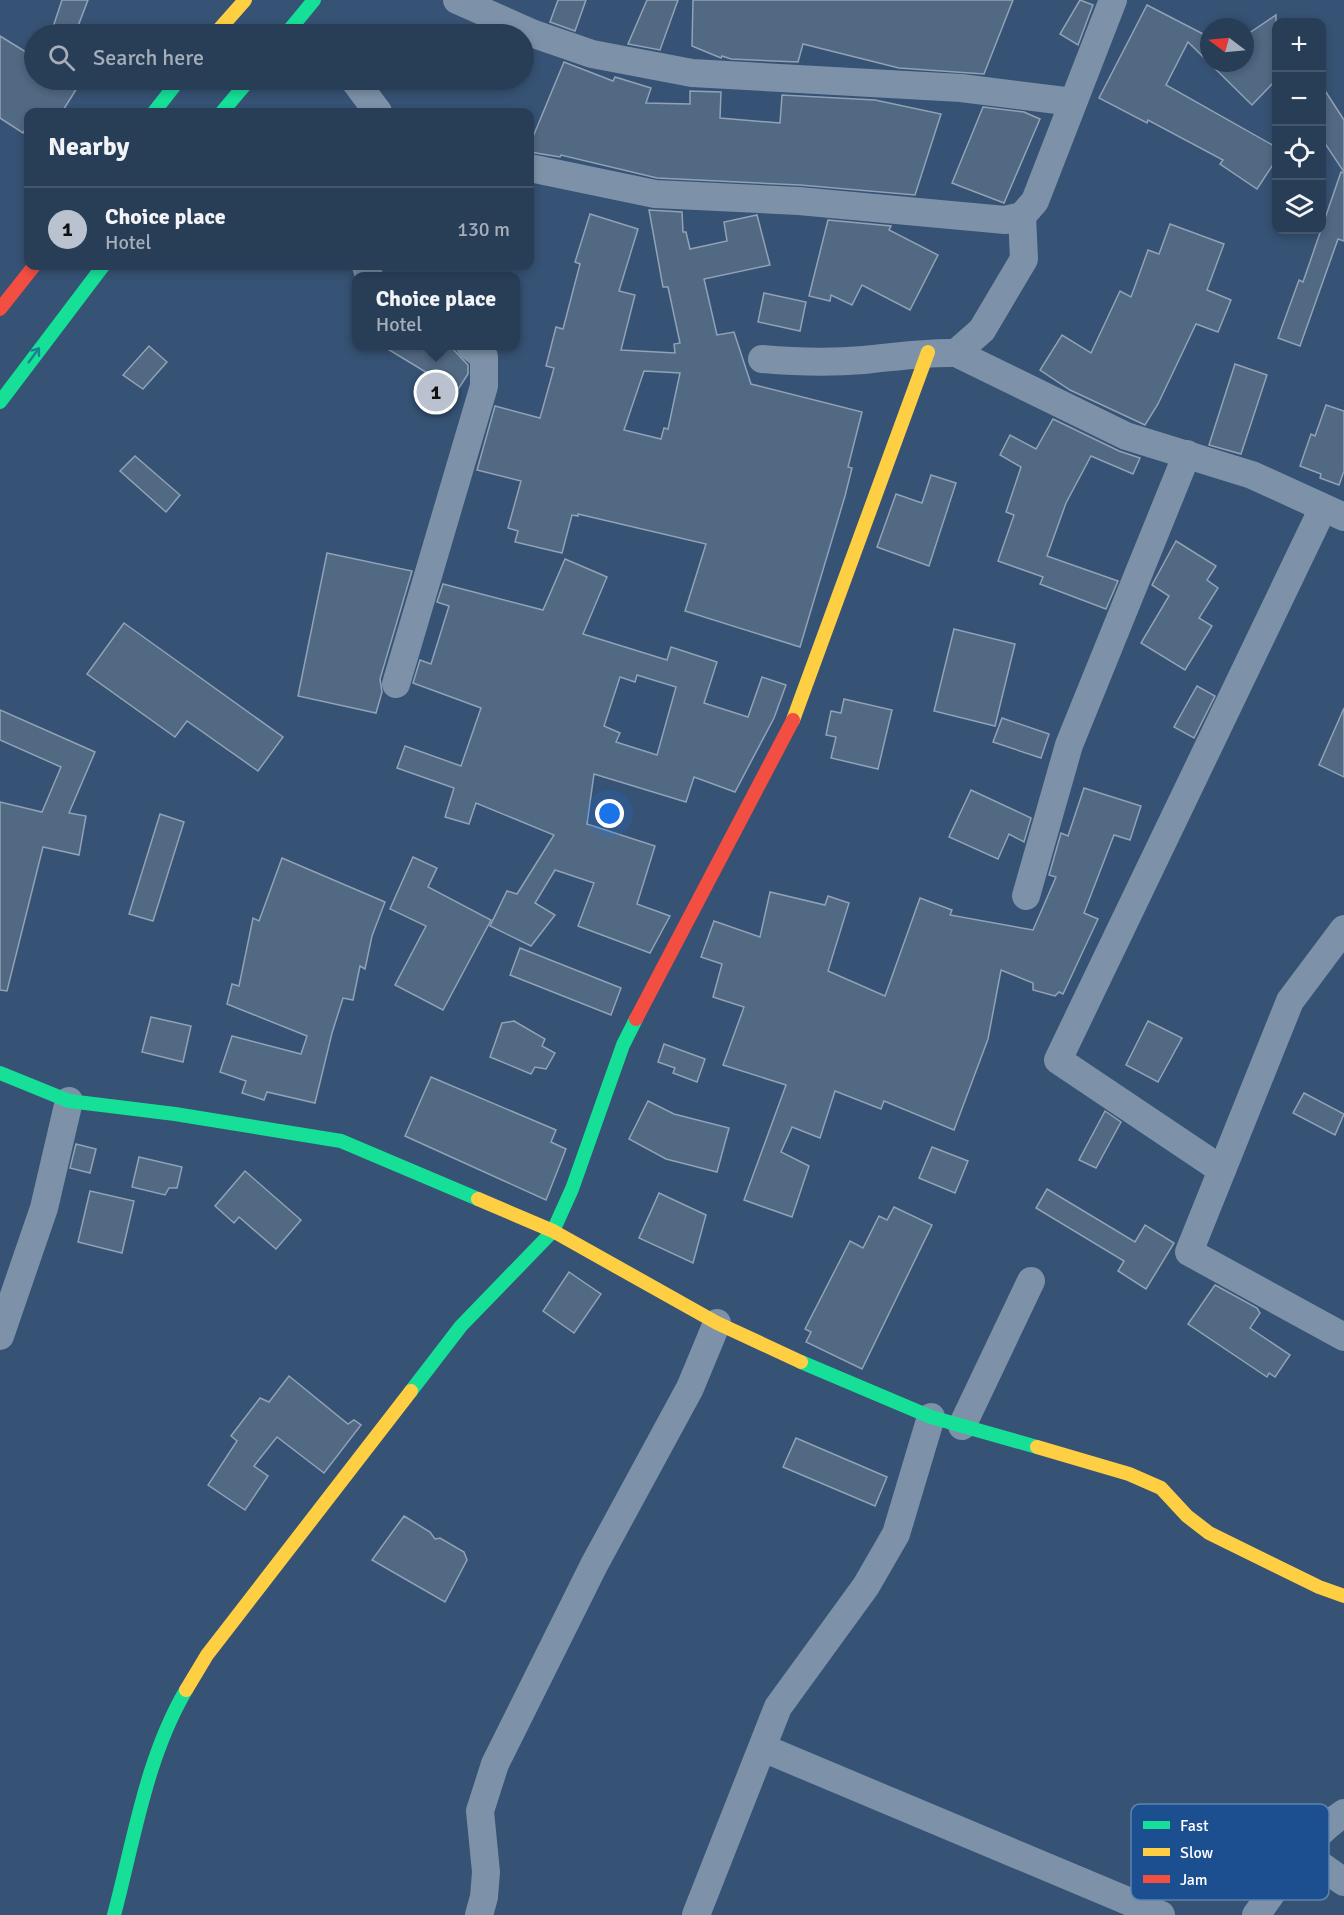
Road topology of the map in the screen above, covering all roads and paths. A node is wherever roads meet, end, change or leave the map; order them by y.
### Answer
1 (245, 0) edge
2 (314, 0) edge
3 (457, 0) edge
4 (1113, 0) edge
5 (224, 24) edge
6 (300, 24) edge
7 (511, 24) edge
8 (534, 34) edge
9 (171, 90) edge
10 (241, 90) edge
11 (361, 90) edge
12 (1073, 102) junction
13 (157, 108) edge
14 (225, 108) edge
15 (374, 108) edge
16 (534, 169) edge
17 (1022, 216) junction
18 (31, 270) edge
19 (100, 270) edge
20 (1, 304) edge
21 (476, 350) edge
22 (928, 352) junction
23 (956, 352) junction
24 (762, 359) dead end
25 (0, 402) edge
26 (1187, 454) junction
27 (1334, 512) edge
28 (396, 684) dead end
29 (1026, 897) dead end
30 (1344, 929) edge
31 (0, 1072) edge
32 (69, 1101) junction
33 (1222, 1170) junction
34 (553, 1232) junction
35 (1031, 1281) dead end
36 (717, 1323) junction
37 (0, 1336) edge
38 (1344, 1337) edge
39 (931, 1417) junction
40 (962, 1426) junction
41 (1344, 1596) edge
42 (763, 1748) junction
43 (1344, 1814) edge
44 (1329, 1823) edge
45 (1329, 1872) edge
46 (1344, 1882) edge
47 (1267, 1900) edge
48 (114, 1915) edge
49 (479, 1915) edge
50 (696, 1915) edge
51 (1161, 1915) edge
52 (1256, 1915) edge

1 - 5 street
2 - 6 street
3 - 7 street
4 - 12 street
8 - 12 street
9 - 13 street
10 - 14 street
11 - 15 street
12 - 17 street
16 - 17 street
17 - 23 street
18 - 20 street
25 -> 19 street
21 - 28 street
22 - 23 street
22 - 24 street
22 - 34 street
23 - 26 street
26 - 27 street
26 - 29 street
27 - 33 street
30 - 33 street
31 - 32 street
32 - 34 street
32 - 37 street
33 - 38 street
34 - 36 street
34 - 48 street
35 - 40 street
36 - 39 street
36 - 49 street
39 - 40 street
39 - 42 street
40 - 41 street
42 - 50 street
42 - 51 street
43 - 44 street
45 - 46 street
47 - 52 street

